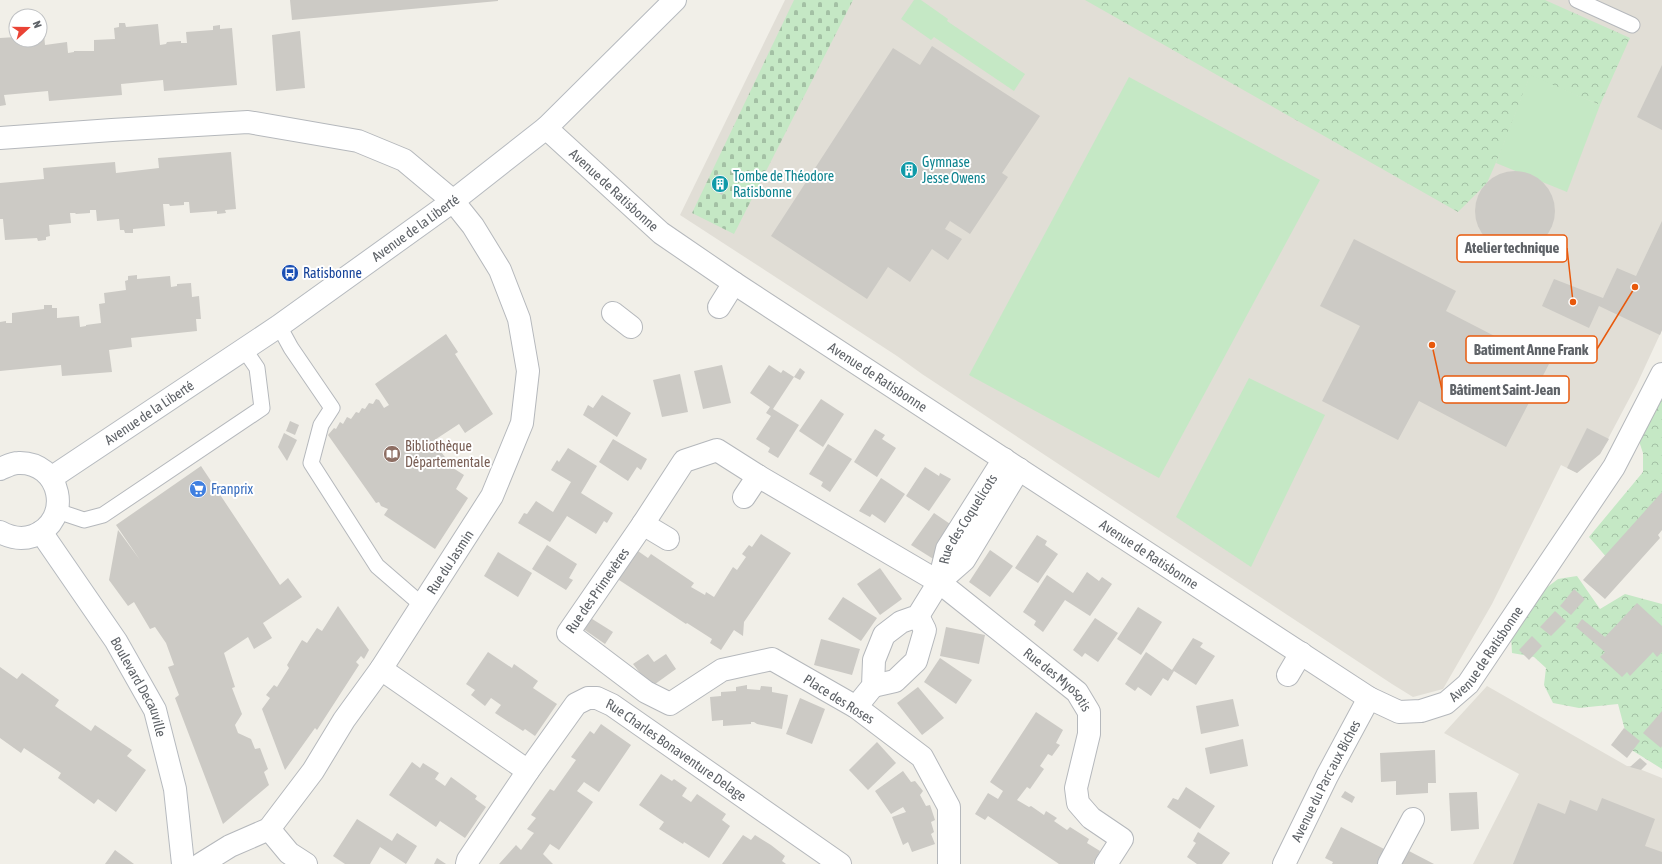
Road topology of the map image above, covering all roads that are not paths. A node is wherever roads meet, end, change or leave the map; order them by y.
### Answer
1 (675, 0) edge
2 (1577, 0) edge
3 (1632, 25) dead end
4 (546, 128) junction
5 (0, 138) edge
6 (453, 201) junction
7 (734, 284) junction
8 (719, 307) dead end
9 (612, 313) dead end
10 (279, 326) junction
11 (631, 327) dead end
12 (244, 349) junction
13 (1662, 374) edge
14 (1011, 464) junction
15 (0, 469) edge
16 (758, 476) junction
17 (51, 478) junction
18 (744, 497) dead end
19 (57, 511) junction
20 (643, 524) junction
21 (0, 532) edge
22 (41, 532) junction
23 (668, 539) dead end
24 (939, 582) junction
25 (422, 605) junction
26 (918, 616) junction
27 (1301, 653) junction
28 (381, 669) junction
29 (1288, 675) dead end
30 (873, 686) junction
31 (1369, 698) junction
32 (670, 704) joint
33 (856, 707) junction
34 (528, 771) junction
35 (1413, 819) dead end
36 (269, 829) junction
37 (1288, 863) edge
38 (182, 864) edge
39 (201, 864) edge
40 (306, 864) edge
41 (467, 864) edge
42 (840, 864) edge
43 (949, 864) edge
44 (1106, 864) edge
45 (1389, 864) edge

1 - 4 street, Avenue de la Liberté
2 - 3 lane
4 - 6 street, Avenue de la Liberté
4 - 7 street, Avenue de Ratisbonne
5 - 6 street, Rue du Jasmin
6 - 10 street, Avenue de la Liberté
6 - 25 street, Rue du Jasmin
7 - 8 street
7 - 14 street, Avenue de Ratisbonne
9 - 11 street
10 - 12 street, Avenue de la Liberté
10 - 25 lane
12 - 17 street, Avenue de la Liberté
12 - 19 lane
13 - 31 street, Avenue de Ratisbonne
14 - 24 street, Rue des Coquelicots
14 - 27 street, Avenue de Ratisbonne
15 - 17 street
16 - 18 street
16 - 20 street, Rue des Primevères
16 - 24 street, Rue des Primevères
17 - 19 street
19 - 22 street
20 - 23 street
20 - 32 street, Rue des Primevères
21 - 22 street
22 - 38 street, Boulevard Decauville
24 - 26 street, Rue des Coquelicots
24 - 44 street, Rue des Myosotis
25 - 28 street, Rue du Jasmin
26 - 30 street
26 - 30 street
27 - 29 street
27 - 31 street, Avenue de Ratisbonne
28 - 34 street
28 - 36 street, Rue du Jasmin
30 - 33 street
31 - 37 street, Avenue du Parc aux Biches
32 - 33 street, Place des Roses
33 - 43 street, Place des Roses
34 - 41 street, Rue Charles Bonaventure Delage
34 - 42 street, Rue Charles Bonaventure Delage
35 - 45 street
36 - 39 street, Rue du Jasmin
36 - 40 street

